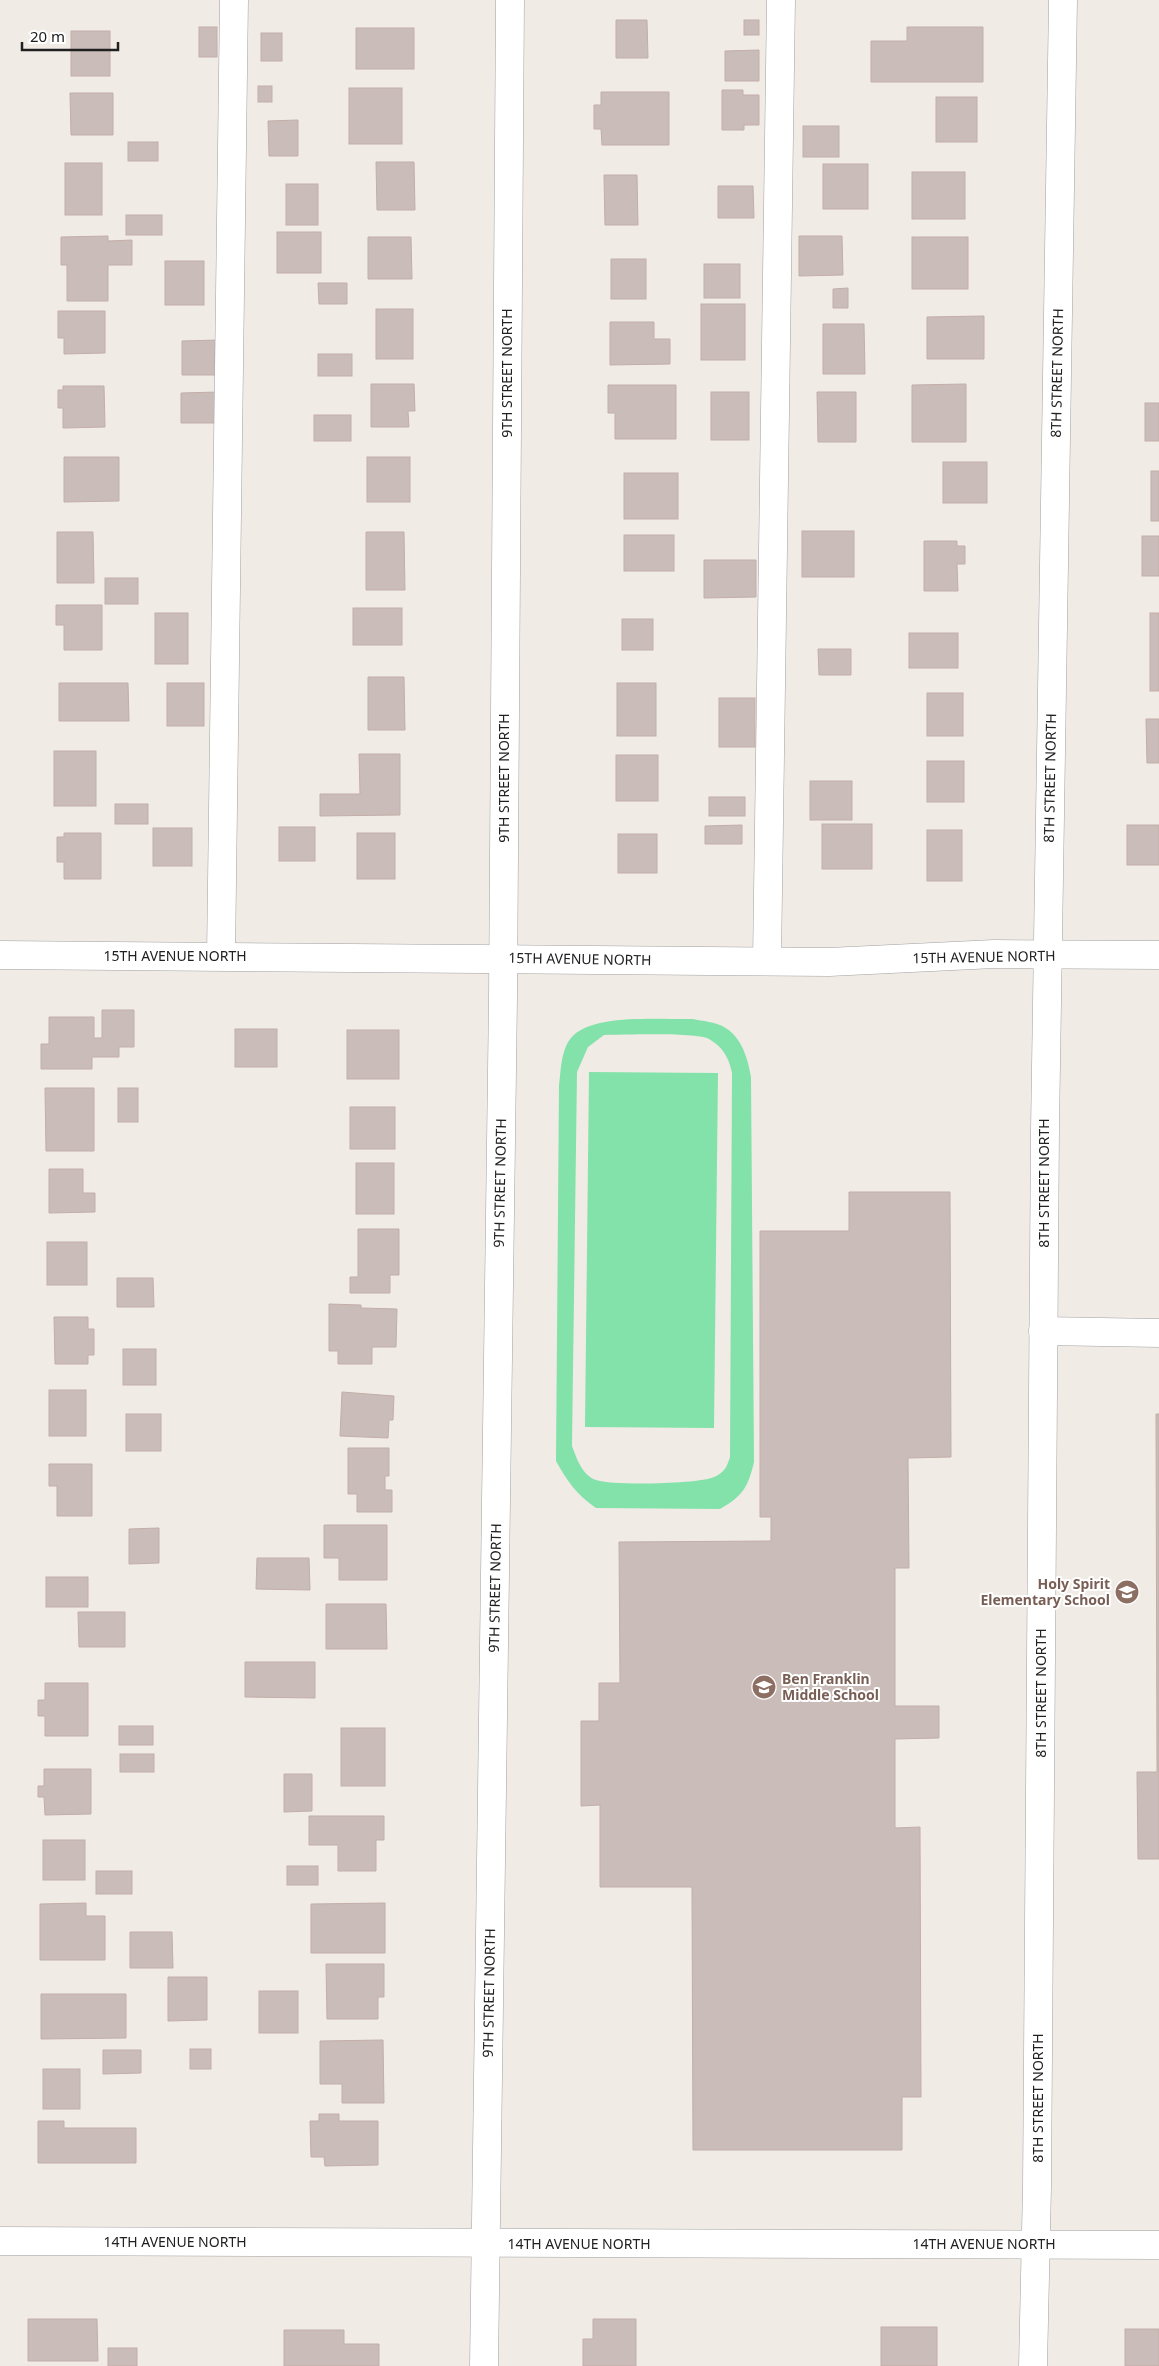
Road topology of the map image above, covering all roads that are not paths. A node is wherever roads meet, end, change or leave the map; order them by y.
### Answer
1 (234, 0) edge
2 (510, 0) edge
3 (781, 0) edge
4 (1063, 0) edge
5 (1047, 955) junction
6 (1159, 955) edge
7 (0, 956) edge
8 (222, 956) junction
9 (503, 958) junction
10 (767, 961) junction
11 (1043, 1331) junction
12 (1159, 1333) edge
13 (0, 2241) edge
14 (486, 2244) junction
15 (1036, 2244) junction
16 (1159, 2244) edge
17 (484, 2366) edge
18 (1033, 2366) edge

1 - 8 street
2 - 9 street, 9TH STREET NORTH
3 - 10 street
4 - 5 street, 8TH STREET NORTH
5 - 6 street, 15TH AVENUE NORTH
5 - 10 street, 15TH AVENUE NORTH
5 - 11 street, 8TH STREET NORTH
7 - 8 street, 15TH AVENUE NORTH
8 - 9 street, 15TH AVENUE NORTH
9 - 10 street, 15TH AVENUE NORTH
9 - 14 street, 9TH STREET NORTH
11 - 12 street
11 - 15 street, 8TH STREET NORTH
13 - 14 street, 14TH AVENUE NORTH
14 - 15 street, 14TH AVENUE NORTH
14 - 17 street, 9TH STREET NORTH
15 - 16 street, 14TH AVENUE NORTH
15 - 18 street, 8TH STREET NORTH

